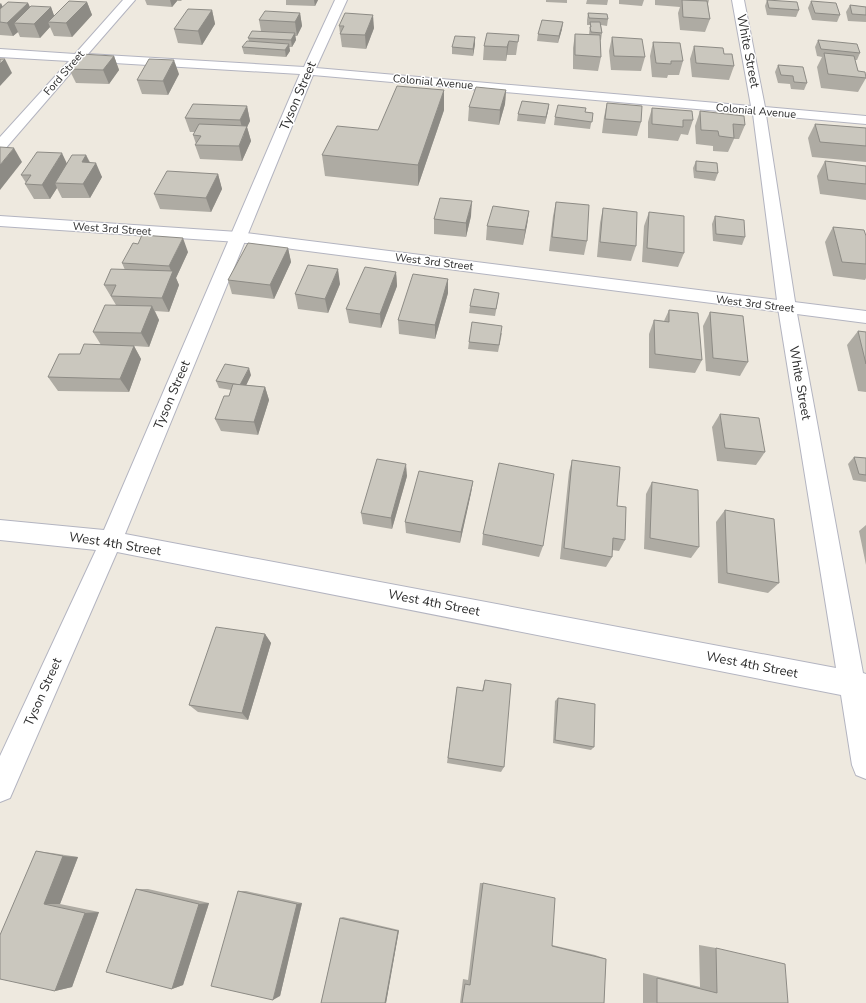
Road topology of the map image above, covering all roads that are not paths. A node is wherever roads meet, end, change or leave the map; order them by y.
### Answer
1 (129, 0) edge
2 (342, 0) edge
3 (738, 0) edge
4 (0, 54) edge
5 (78, 58) junction
6 (308, 71) junction
7 (759, 111) junction
8 (866, 120) edge
9 (0, 146) edge
10 (0, 221) edge
11 (238, 237) junction
12 (787, 308) junction
13 (866, 317) edge
14 (0, 530) edge
15 (111, 541) junction
16 (859, 686) edge
17 (866, 765) edge
18 (0, 788) edge

1 - 5 street, Ford Street
2 - 6 street, Tyson Street
3 - 7 street, White Street
4 - 5 street, Colonial Avenue
5 - 6 street, Colonial Avenue
5 - 9 street, Ford Street
6 - 7 street, Colonial Avenue
6 - 11 street, Tyson Street
7 - 8 street, Colonial Avenue
7 - 12 street, White Street
10 - 11 street, West 3rd Street
11 - 12 street, West 3rd Street
11 - 15 street, Tyson Street
12 - 13 street, West 3rd Street
12 - 16 street, White Street
14 - 15 street, West 4th Street
15 - 16 street, West 4th Street
15 - 18 street, Tyson Street
16 - 17 street, White Street

